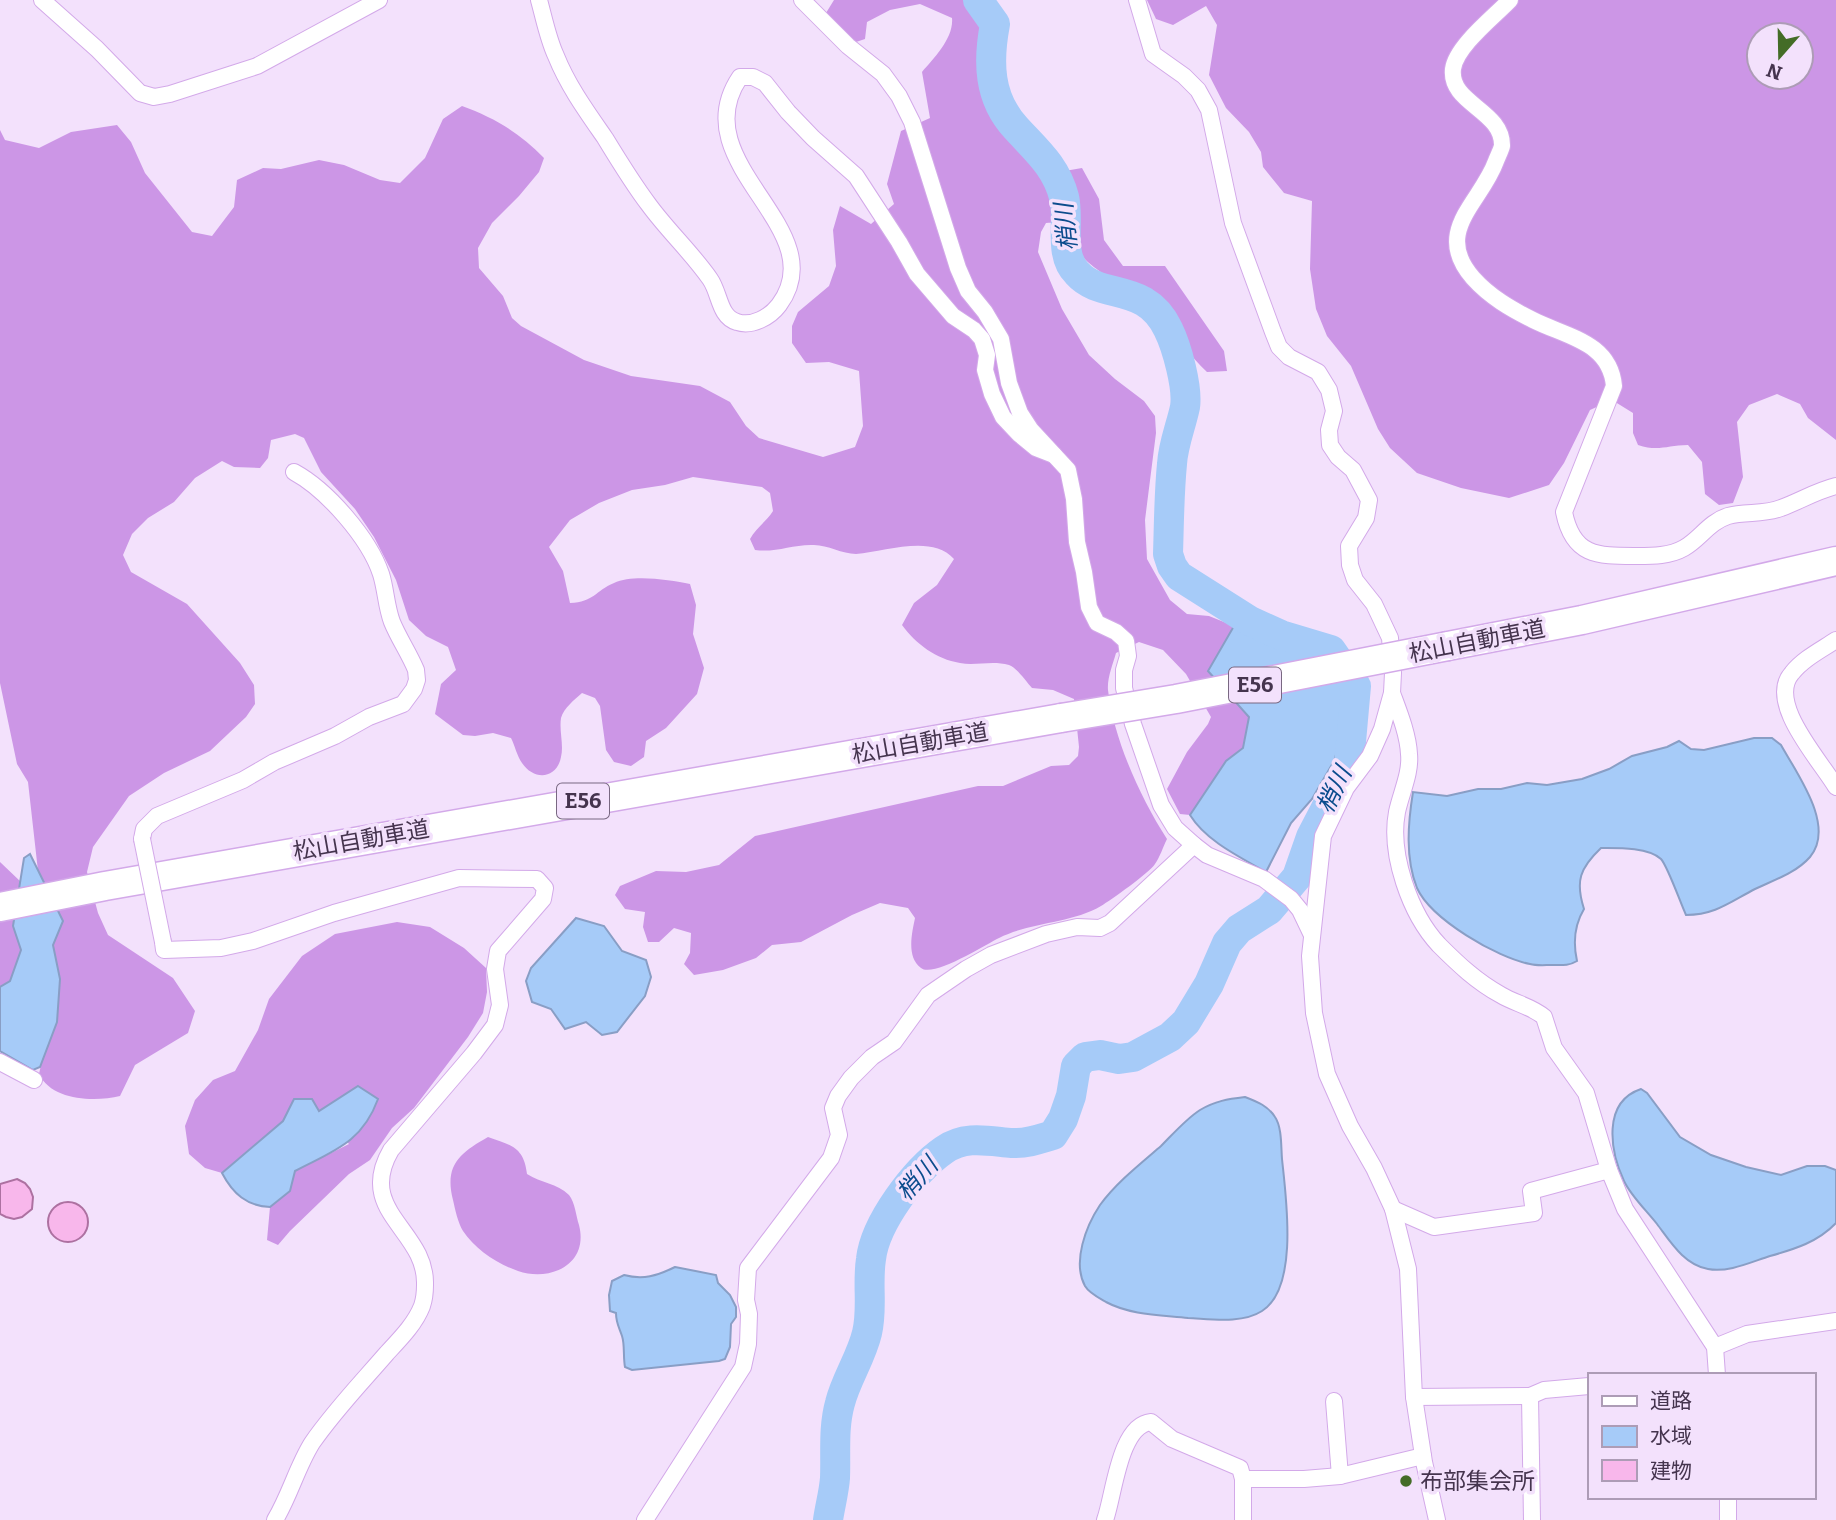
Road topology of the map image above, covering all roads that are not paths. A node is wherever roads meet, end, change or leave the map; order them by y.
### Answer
1 (41, 0) edge
2 (379, 0) edge
3 (539, 0) edge
4 (802, 0) edge
5 (1137, 0) edge
6 (1510, 0) edge
7 (1054, 455) junction
8 (293, 472) dead end
9 (1836, 486) edge
10 (1836, 561) edge
11 (1836, 640) edge
12 (1392, 693) junction
13 (1836, 787) edge
14 (1194, 845) junction
15 (0, 907) edge
16 (1311, 933) junction
17 (0, 1062) edge
18 (34, 1080) dead end
19 (1609, 1170) junction
20 (1393, 1209) junction
21 (1836, 1321) edge
22 (1716, 1347) junction
23 (1717, 1373) edge
24 (1588, 1386) edge
25 (1530, 1396) junction
26 (1414, 1397) junction
27 (1334, 1401) dead end
28 (1423, 1456) junction
29 (1340, 1476) junction
30 (1243, 1479) junction
31 (1728, 1499) edge
32 (275, 1520) edge
33 (645, 1520) edge
34 (1105, 1520) edge
35 (1243, 1520) edge
36 (1437, 1520) edge
37 (1532, 1520) edge
38 (1728, 1520) edge

1 - 2 street
3 - 7 street
4 - 7 street
5 - 12 street
6 - 9 street
7 - 14 street
8 - 32 street, bridge
10 - 15 highway, 松山自動車道 / E56, bridge
11 - 13 street
12 - 16 street
12 - 19 street
14 - 16 street
14 - 33 street
16 - 20 street
17 - 18 street
19 - 20 street
19 - 22 street
20 - 26 street
21 - 22 street
22 - 23 street
24 - 25 street
25 - 26 street
25 - 37 street
26 - 28 street
27 - 29 street
28 - 29 street
28 - 36 street
29 - 30 street
30 - 34 street
30 - 35 street
31 - 38 street

